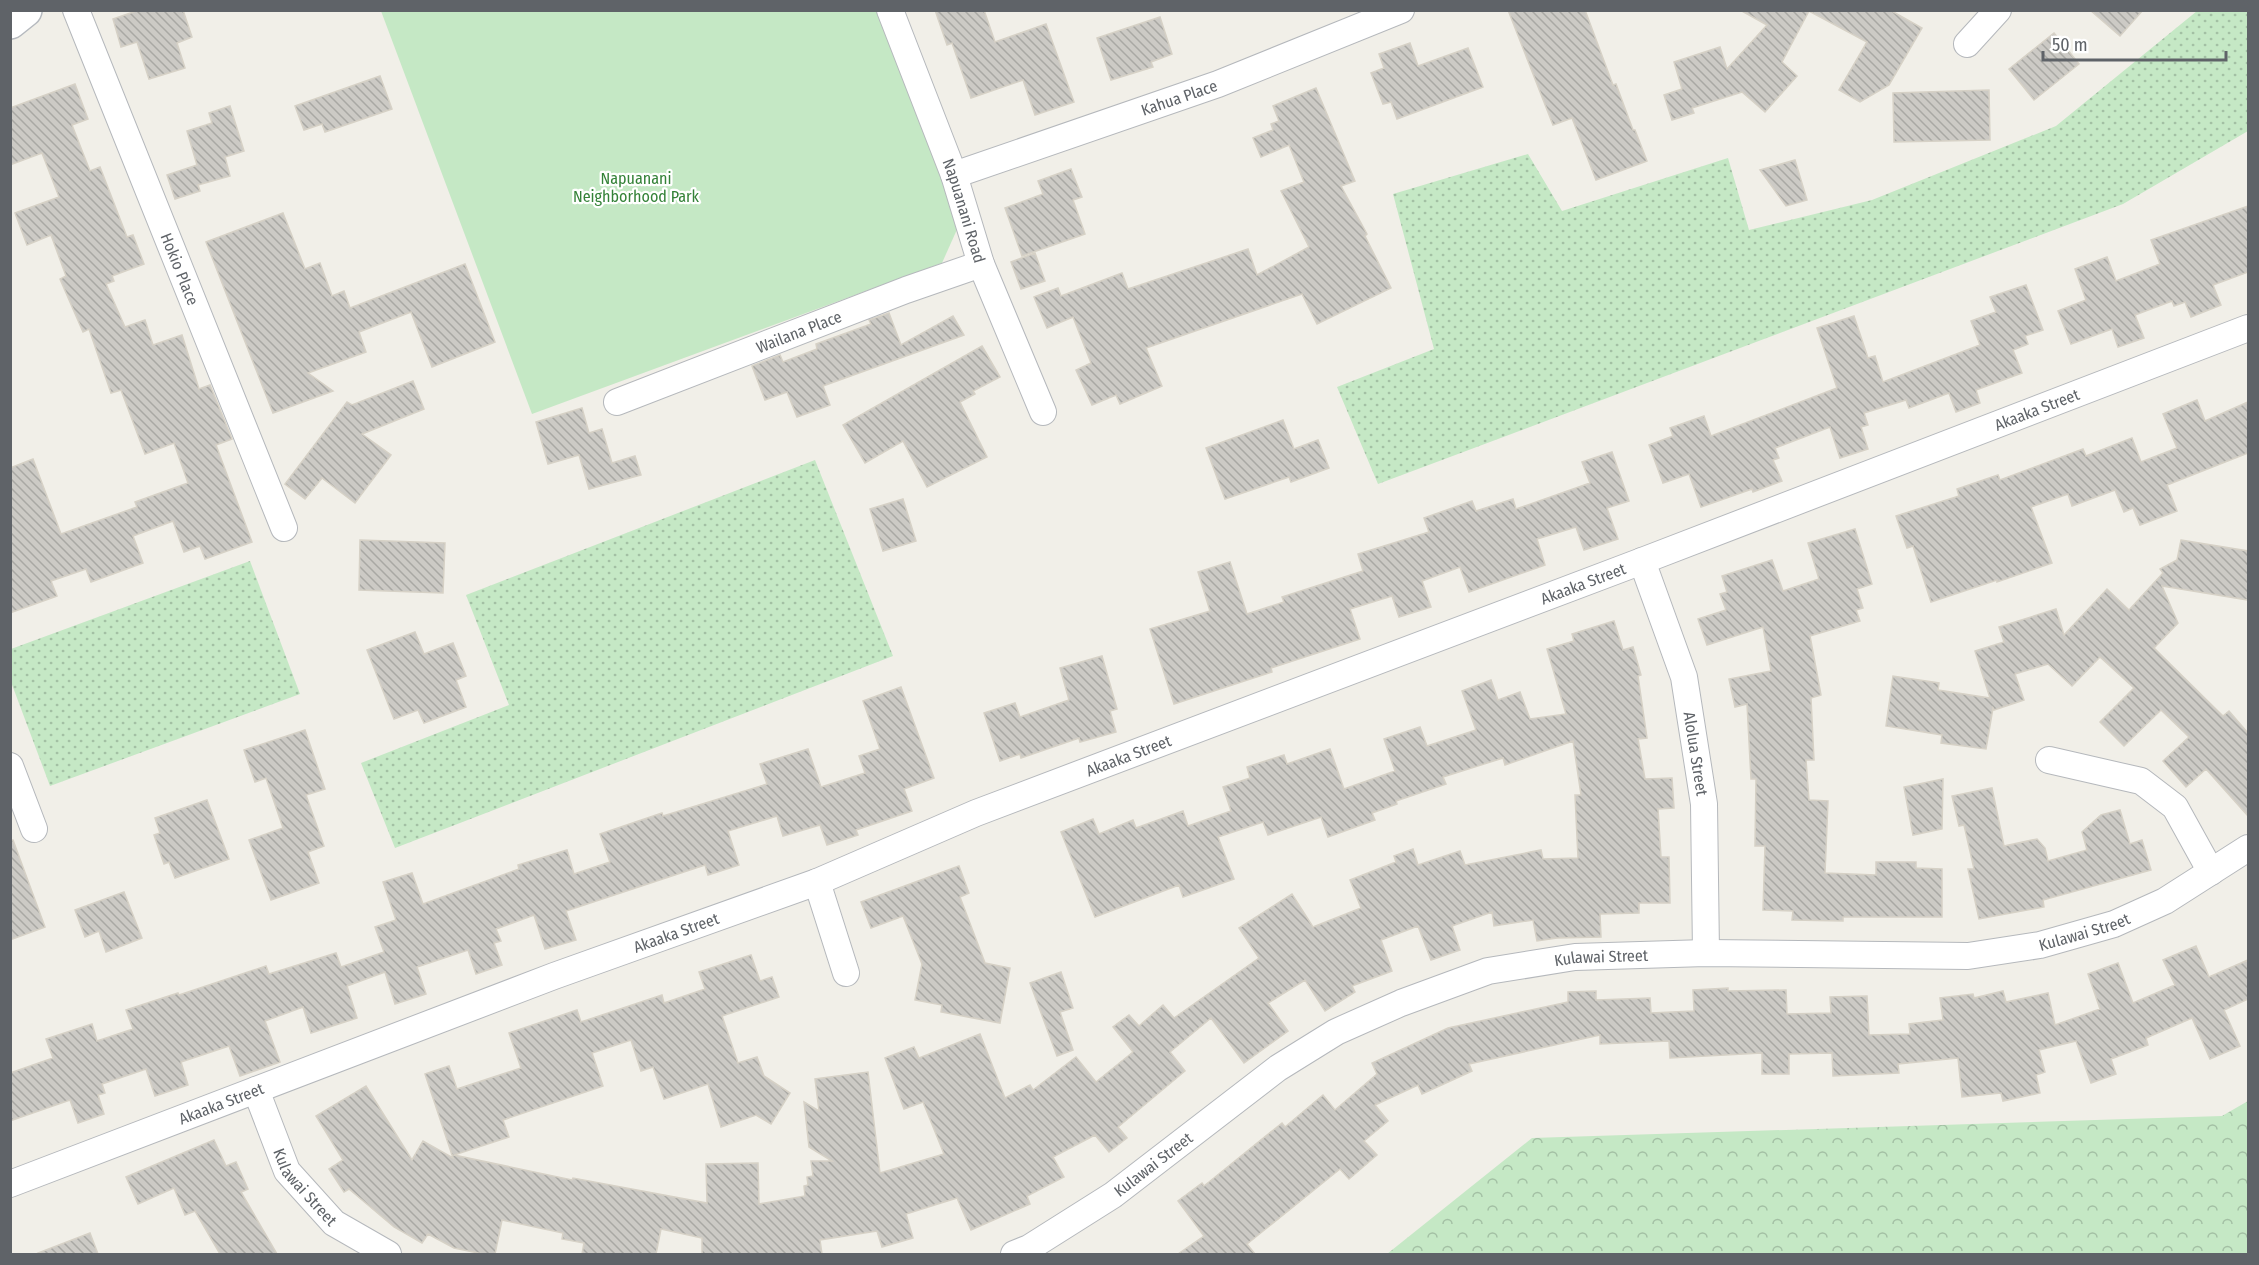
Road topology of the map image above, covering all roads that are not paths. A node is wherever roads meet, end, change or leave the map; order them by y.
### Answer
1 (25, 10) edge
2 (76, 10) edge
3 (890, 10) edge
4 (1401, 10) edge
5 (1998, 10) edge
6 (10, 22) edge
7 (1967, 44) dead end
8 (954, 175) junction
9 (981, 264) junction
10 (2248, 328) edge
11 (617, 402) dead end
12 (1043, 411) dead end
13 (284, 528) dead end
14 (1642, 561) junction
15 (2049, 760) dead end
16 (10, 766) edge
17 (34, 829) dead end
18 (2248, 848) edge
19 (2211, 872) junction
20 (817, 882) junction
21 (1706, 953) junction
22 (846, 973) dead end
23 (256, 1090) junction
24 (10, 1184) edge
25 (388, 1254) edge
26 (1014, 1254) edge

1 - 6 street
2 - 13 street, Hokio Place
3 - 8 street, Napuanani Road
4 - 8 street, Kahua Place
5 - 7 street
8 - 9 street, Napuanani Road
9 - 11 street, Wailana Place
9 - 12 street, Napuanani Road
10 - 14 street, Akaaka Street
14 - 20 street, Akaaka Street
14 - 21 street, Alolua Street
15 - 19 street
16 - 17 street
18 - 19 street, Kulawai Street
19 - 21 street, Kulawai Street
20 - 22 street
20 - 23 street, Akaaka Street
21 - 26 street, Kulawai Street
23 - 24 street, Akaaka Street
23 - 25 street, Kulawai Street

